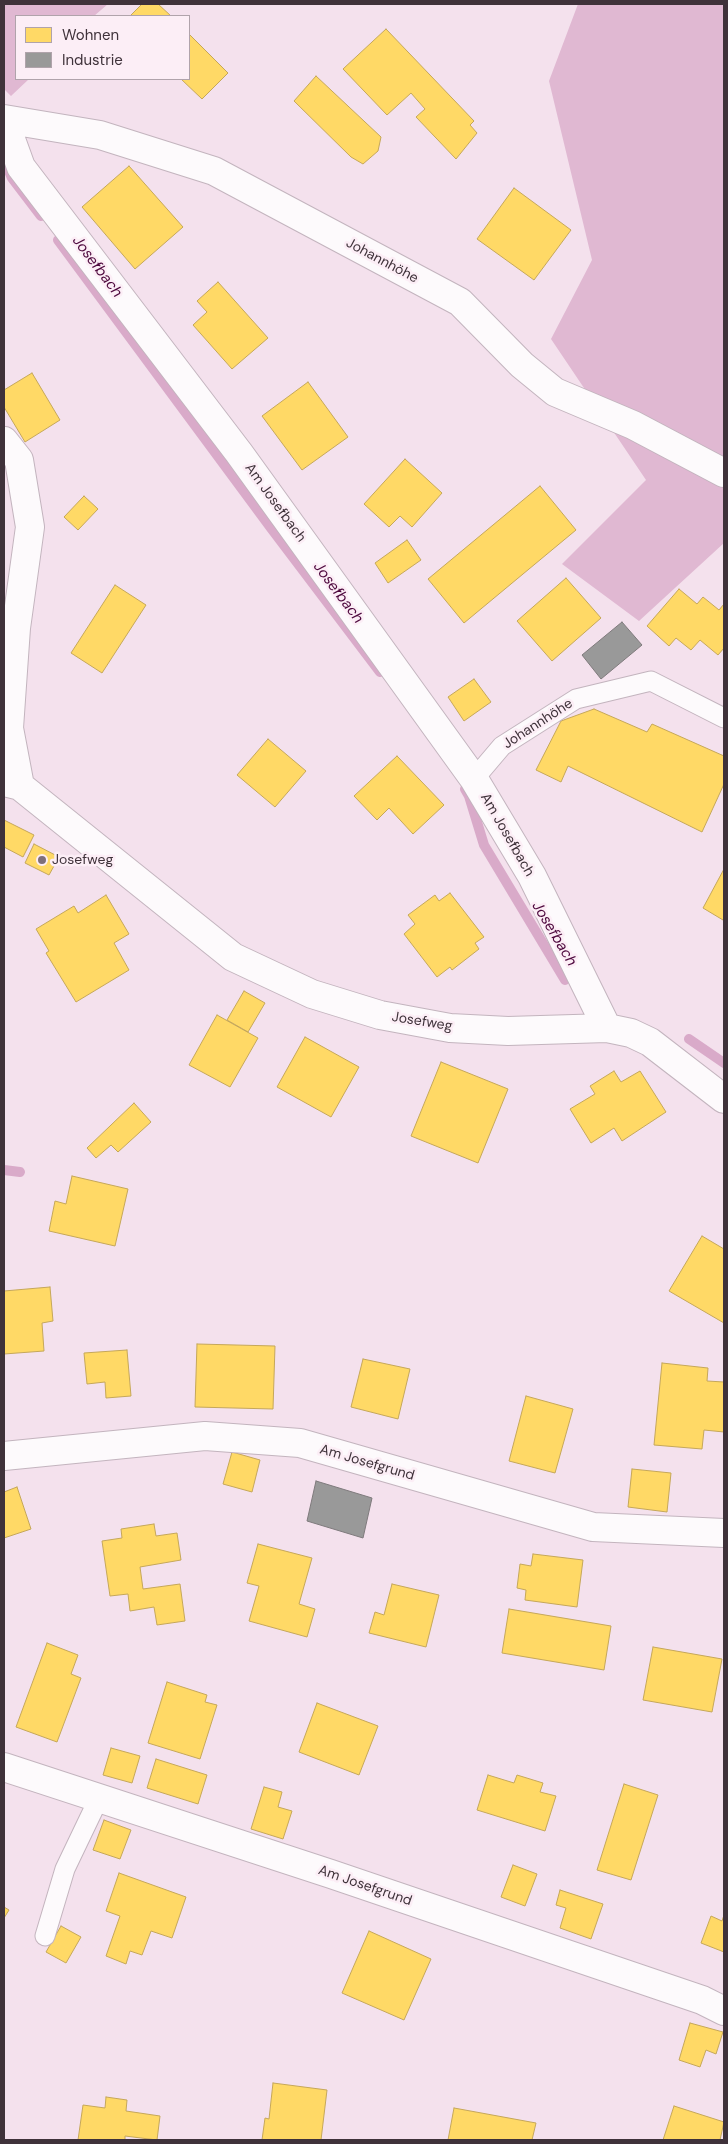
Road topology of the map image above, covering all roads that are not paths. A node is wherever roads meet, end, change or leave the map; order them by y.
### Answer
1 (4, 120) edge
2 (4, 441) edge
3 (724, 473) edge
4 (724, 718) edge
5 (474, 779) junction
6 (12, 784) edge
7 (607, 1028) junction
8 (724, 1099) edge
9 (4, 1456) edge
10 (724, 1533) edge
11 (4, 1768) edge
12 (99, 1798) junction
13 (45, 1936) dead end
14 (724, 2012) edge

1 - 3 street, Johannhöhe
1 - 5 street, Am Josefbach
2 - 6 street, Josefweg
4 - 5 lane, Johannhöhe
5 - 7 street, Am Josefbach
6 - 7 street, Josefweg
7 - 8 street, Josefweg
9 - 10 street, Am Josefgrund
11 - 12 street, Am Josefgrund
12 - 13 lane
12 - 14 street, Am Josefgrund

